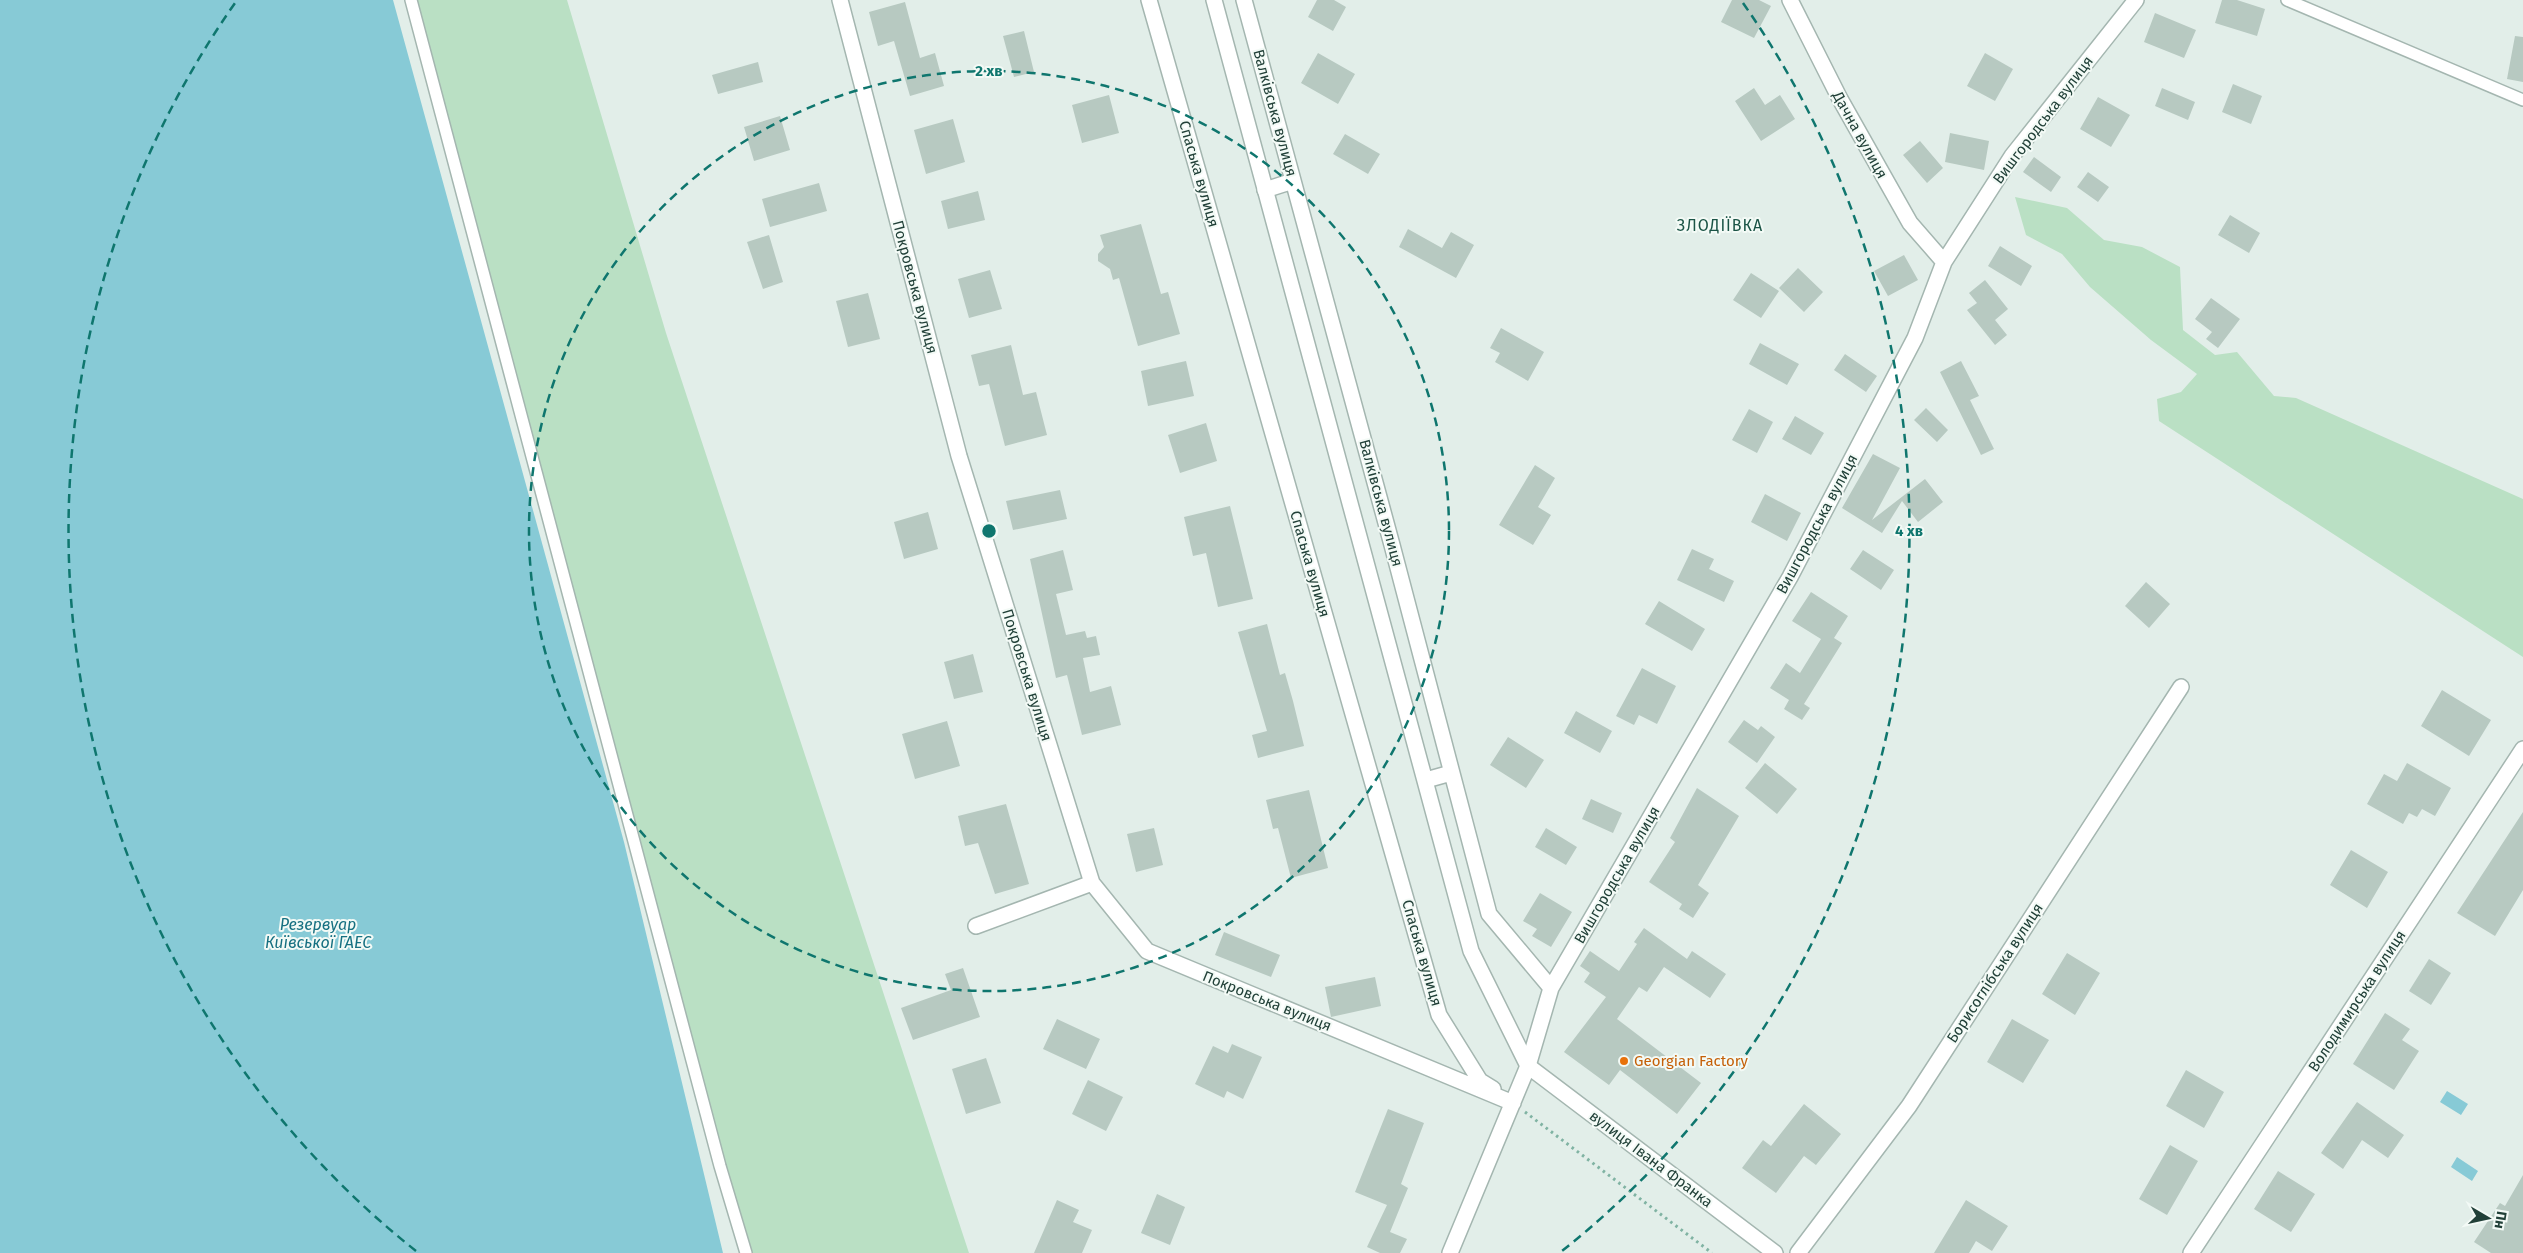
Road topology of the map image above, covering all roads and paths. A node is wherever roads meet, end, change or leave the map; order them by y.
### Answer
1 (411, 0) edge
2 (840, 0) edge
3 (1149, 0) edge
4 (1214, 0) edge
5 (1244, 0) edge
6 (1790, 0) edge
7 (2136, 0) edge
8 (2287, 0) edge
9 (2523, 100) edge
10 (1293, 181) junction
11 (1265, 190) junction
12 (1944, 262) junction
13 (2181, 687) dead end
14 (2523, 749) edge
15 (1451, 773) junction
16 (1426, 780) junction
17 (1092, 883) junction
18 (976, 926) dead end
19 (1551, 988) junction
20 (1528, 1066) junction
21 (1513, 1103) junction
22 (746, 1253) edge
23 (1450, 1253) edge
24 (1712, 1253) edge
25 (1775, 1253) edge
26 (1798, 1253) edge
27 (2191, 1253) edge

1 - 22 lane
2 - 17 street, Покровська вулиця
3 - 21 street, Спаська вулиця
4 - 11 street
5 - 10 street, Валківська вулиця
6 - 12 street, Дачна вулиця
7 - 12 street, Вишгородська вулиця
8 - 9 lane
10 - 11 street
10 - 15 street, Валківська вулиця
11 - 16 street
12 - 19 street, Вишгородська вулиця
13 - 26 street, Борисоглібська вулиця
14 - 27 street, Володимирська вулиця
15 - 16 street
15 - 19 street, Валківська вулиця
16 - 20 street
17 - 18 street
17 - 21 street, Покровська вулиця
19 - 20 street, Вишгородська вулиця
20 - 21 street, Вишгородська вулиця
20 - 25 street, вулиця Івана Франка
21 - 23 street, Вишгородська вулиця
21 - 24 path

